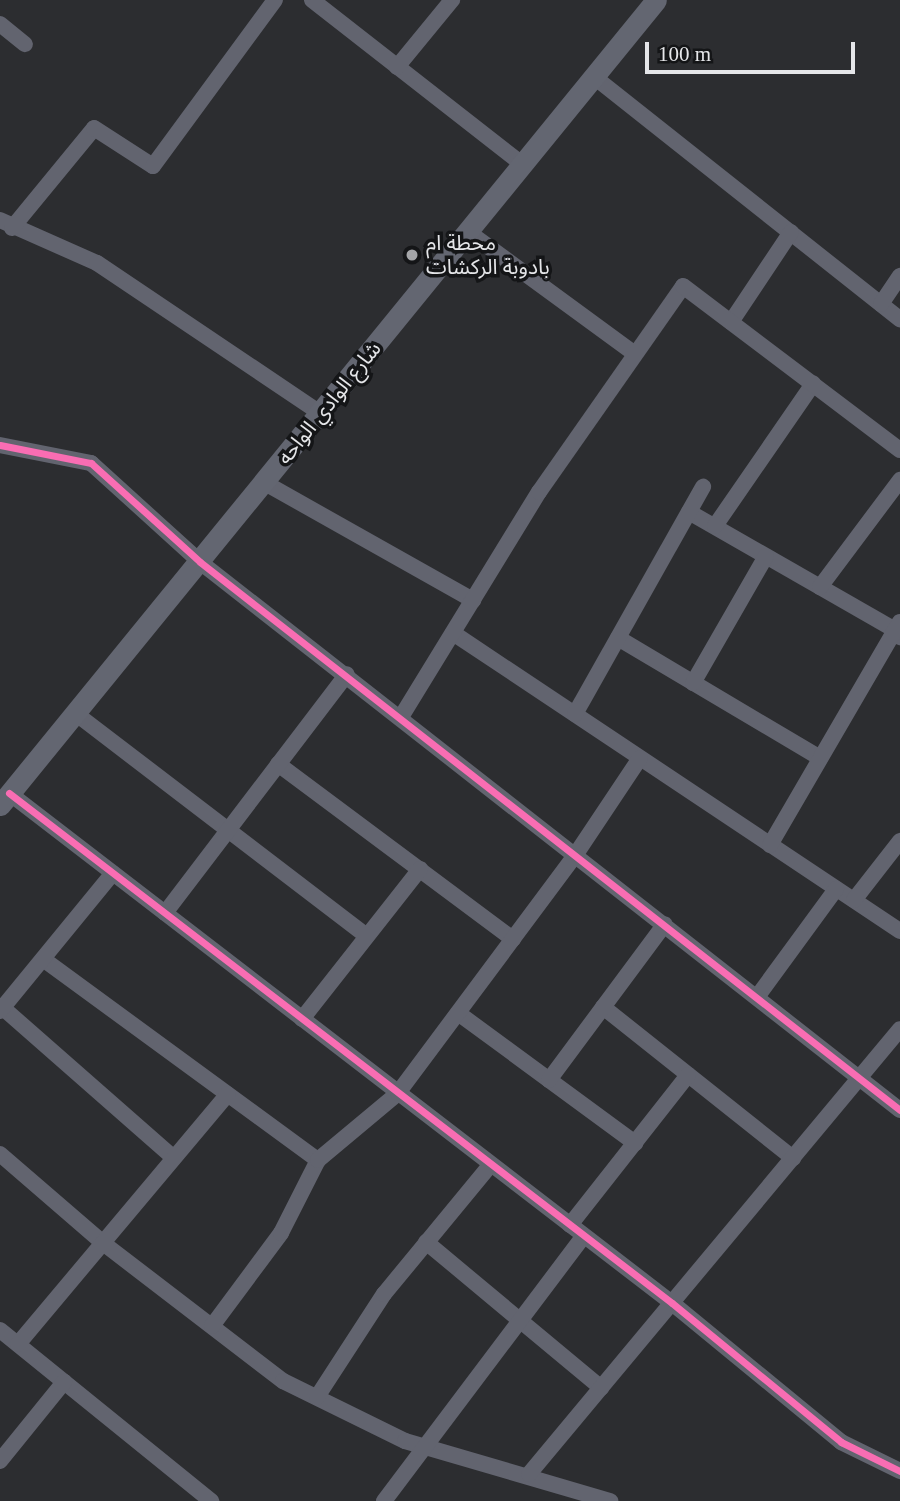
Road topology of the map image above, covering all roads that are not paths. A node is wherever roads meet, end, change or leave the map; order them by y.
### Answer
1 (275, 0) edge
2 (312, 0) edge
3 (452, 0) edge
4 (656, 0) edge
5 (0, 24) edge
6 (25, 44) dead end
7 (397, 67) junction
8 (593, 76) junction
9 (521, 163) junction
10 (6, 224) edge
11 (467, 231) junction
12 (791, 232) junction
13 (900, 276) edge
14 (881, 304) junction
15 (900, 319) edge
16 (731, 322) junction
17 (635, 354) junction
18 (813, 384) junction
19 (320, 413) junction
20 (0, 445) edge
21 (900, 450) edge
22 (900, 480) edge
23 (265, 483) junction
24 (703, 487) dead end
25 (689, 512) junction
26 (715, 526) junction
27 (766, 556) junction
28 (200, 562) junction
29 (820, 587) junction
30 (473, 600) junction
31 (899, 630) edge
32 (453, 633) junction
33 (618, 638) junction
34 (347, 674) junction
35 (693, 683) junction
36 (75, 713) junction
37 (575, 714) junction
38 (401, 717) junction
39 (640, 758) junction
40 (820, 758) junction
41 (278, 764) junction
42 (5, 799) edge
43 (228, 830) junction
44 (900, 841) edge
45 (770, 845) junction
46 (576, 854) junction
47 (420, 869) junction
48 (113, 873) junction
49 (836, 889) junction
50 (854, 900) junction
51 (165, 913) junction
52 (665, 925) junction
53 (900, 931) edge
54 (367, 936) junction
55 (513, 939) junction
56 (43, 958) junction
57 (757, 997) junction
58 (603, 1007) junction
59 (2, 1010) edge
60 (458, 1013) junction
61 (302, 1019) junction
62 (900, 1029) edge
63 (688, 1075) junction
64 (860, 1077) junction
65 (549, 1080) junction
66 (398, 1093) junction
67 (228, 1094) junction
68 (900, 1110) edge
69 (635, 1143) junction
70 (0, 1154) edge
71 (174, 1158) junction
72 (793, 1158) junction
73 (318, 1160) junction
74 (491, 1164) junction
75 (570, 1225) junction
76 (584, 1236) junction
77 (426, 1242) junction
78 (103, 1243) junction
79 (672, 1303) junction
80 (520, 1321) junction
81 (212, 1326) junction
82 (0, 1330) edge
83 (18, 1345) junction
84 (64, 1382) junction
85 (601, 1388) junction
86 (317, 1397) junction
87 (425, 1446) junction
88 (0, 1461) edge
89 (900, 1471) edge
90 (529, 1474) junction
91 (567, 1495) edge
92 (211, 1501) edge
93 (384, 1501) edge
94 (610, 1501) edge

1 - 10 street
2 - 7 street
3 - 7 street
4 - 8 main road, شارع الوادي الواحه
5 - 6 street
7 - 9 street
8 - 9 main road, شارع الوادي الواحه
8 - 12 street
9 - 11 main road, شارع الوادي الواحه
10 - 19 street
11 - 17 street
11 - 19 main road, شارع الوادي الواحه
12 - 14 street
12 - 16 street
13 - 14 street
14 - 15 street
16 - 17 street
16 - 18 street
17 - 30 street
18 - 21 street
18 - 26 street
19 - 23 main road, شارع الوادي الواحه
20 - 28 street
22 - 29 street
23 - 28 main road, شارع الوادي الواحه
23 - 30 street
24 - 25 street
25 - 26 street
25 - 33 street
26 - 27 street
27 - 29 street
27 - 35 street
28 - 34 street
28 - 36 main road, شارع الوادي الواحه
29 - 31 street
30 - 32 street
31 - 40 street
32 - 37 street
32 - 38 street
33 - 35 street
33 - 37 street
34 - 38 street
34 - 41 street
35 - 40 street
36 - 42 main road, شارع الوادي الواحه
36 - 43 street
37 - 39 street
38 - 46 street
39 - 45 street
39 - 46 street
40 - 45 street
41 - 43 street
41 - 47 street
42 - 48 street
43 - 51 street
43 - 54 street
44 - 50 street
45 - 49 street
46 - 52 street
46 - 55 street
47 - 54 street
47 - 55 street
48 - 51 street
48 - 56 street
49 - 50 street
49 - 57 street
50 - 53 street
51 - 61 street
52 - 57 street
52 - 58 street
54 - 61 street
55 - 60 street
56 - 59 street
56 - 67 street
57 - 64 street
58 - 63 street
58 - 65 street
59 - 71 street
60 - 65 street
60 - 66 street
61 - 66 street
62 - 64 street
63 - 69 street
63 - 72 street
64 - 68 street
64 - 72 street
65 - 69 street
66 - 73 street
66 - 74 street
67 - 71 street
67 - 73 street
69 - 75 street
70 - 78 street
71 - 78 street
72 - 79 street
73 - 81 street
74 - 75 street
74 - 77 street
75 - 76 street
76 - 79 street
76 - 80 street
77 - 80 street
77 - 86 street
78 - 81 street
78 - 83 street
79 - 85 street
79 - 89 street
80 - 85 street
80 - 87 street
81 - 86 street
82 - 83 street
83 - 84 street
84 - 88 street
84 - 92 street
85 - 90 street
86 - 87 street
87 - 90 street
87 - 93 street
90 - 91 street
91 - 94 street

